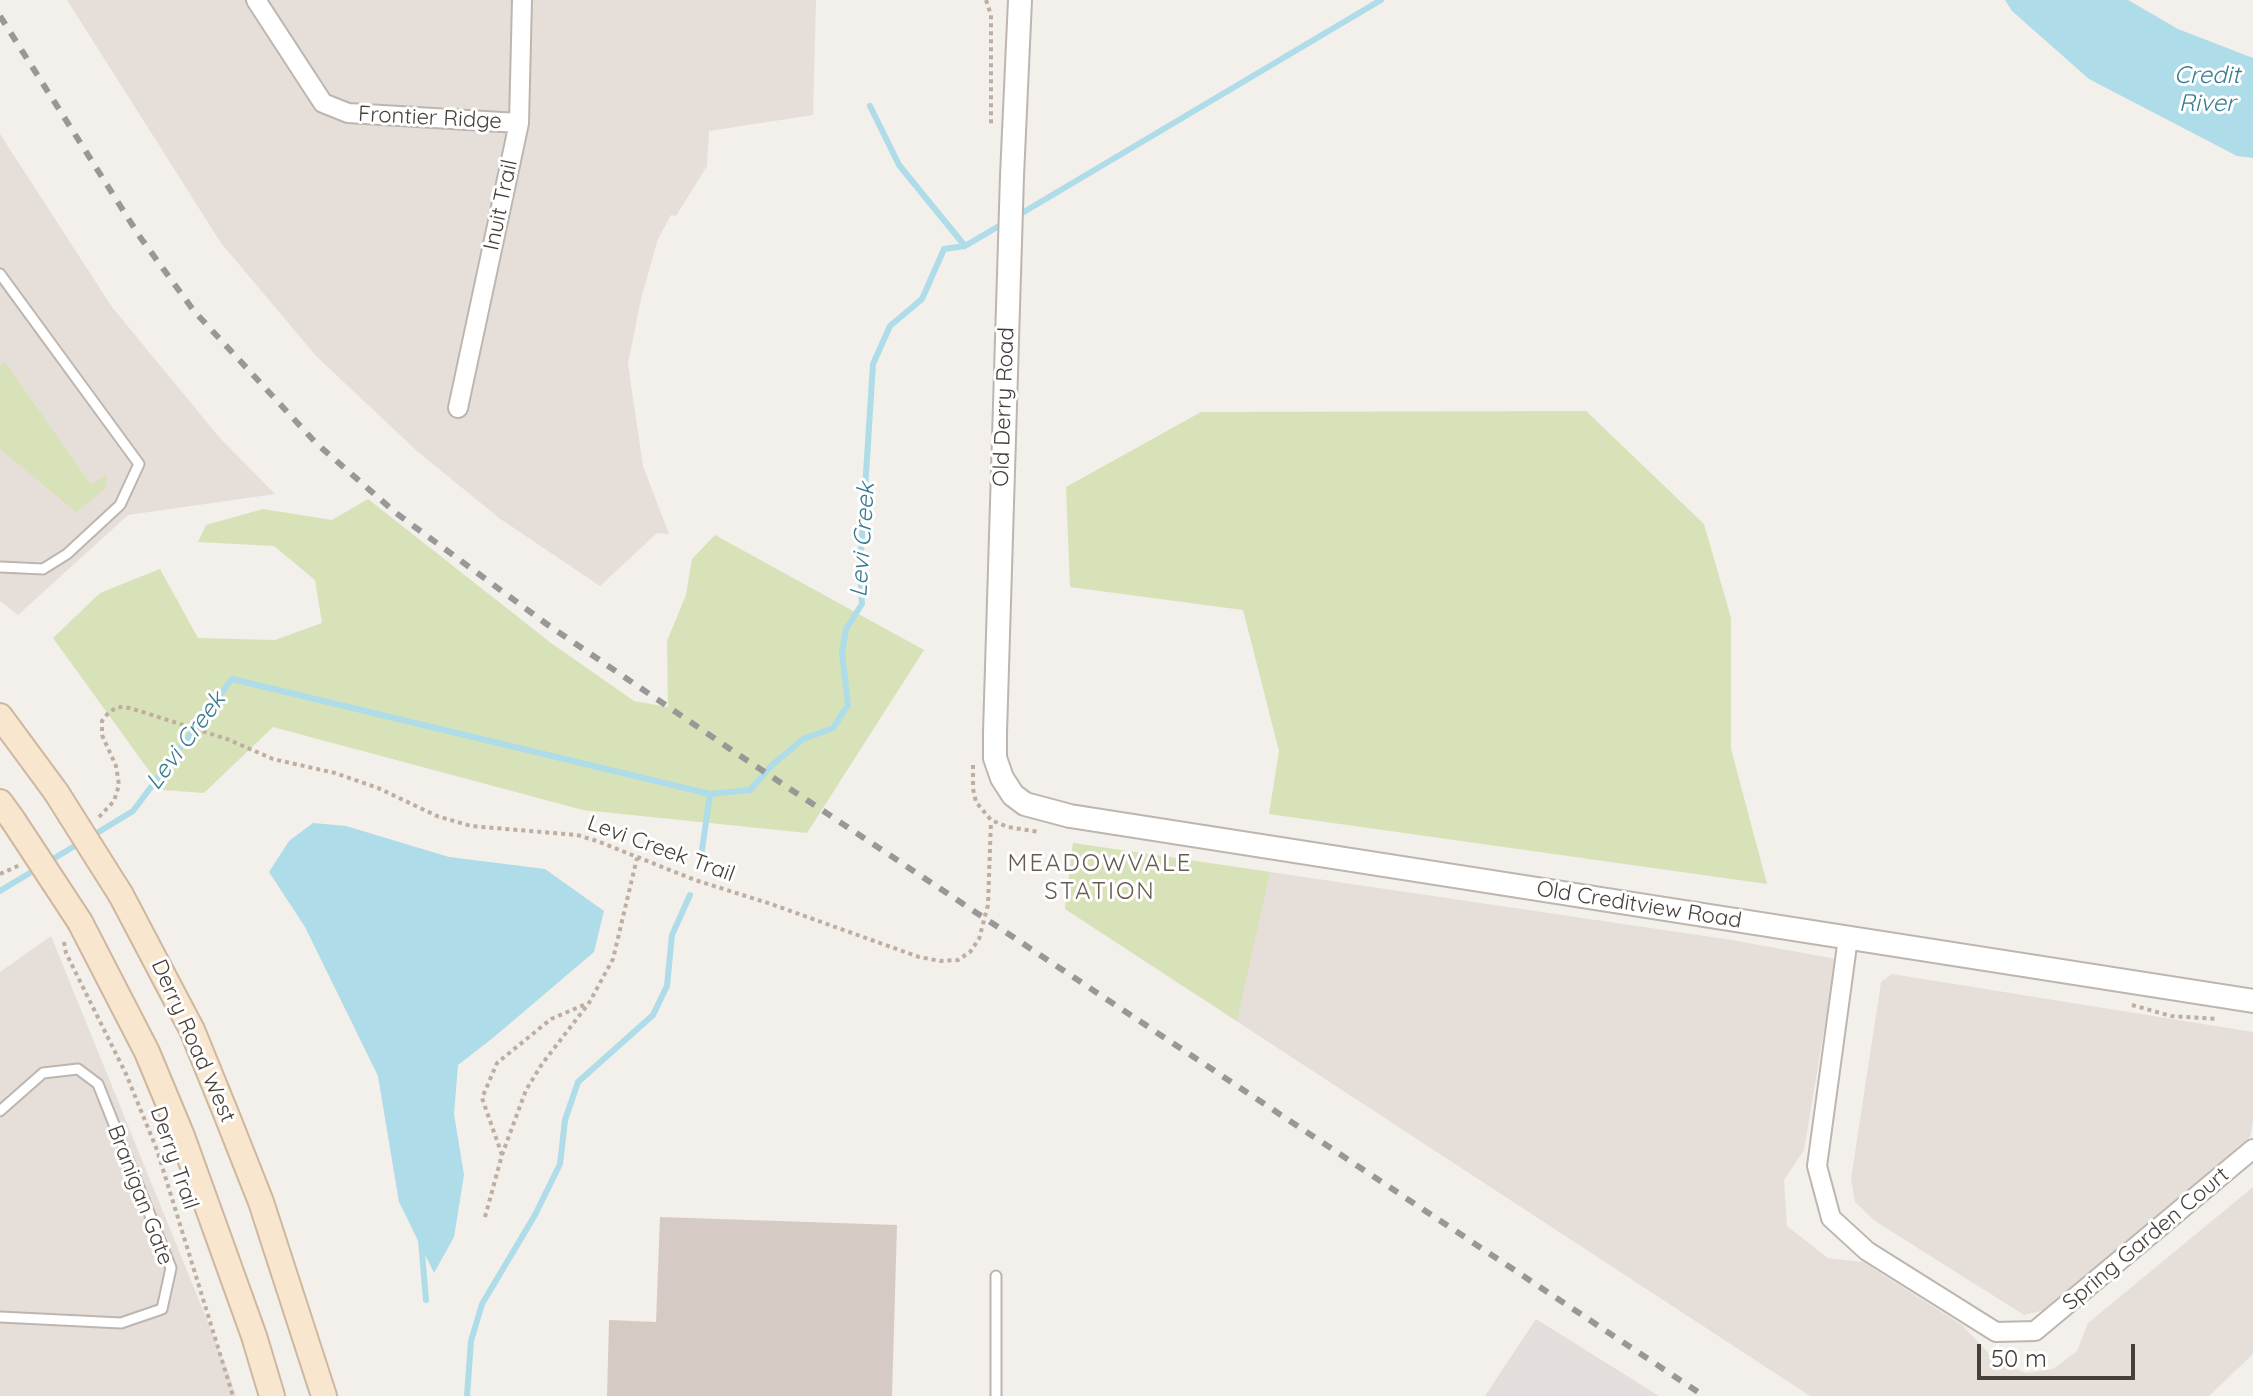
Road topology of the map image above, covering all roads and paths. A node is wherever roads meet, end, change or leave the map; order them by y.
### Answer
1 (256, 0) edge
2 (522, 0) edge
3 (986, 0) edge
4 (1020, 0) edge
5 (519, 123) junction
6 (991, 135) dead end
7 (0, 274) edge
8 (458, 408) dead end
9 (0, 567) edge
10 (0, 716) edge
11 (1025, 804) joint
12 (7, 811) edge
13 (991, 820) dead end
14 (90, 822) dead end
15 (637, 858) junction
16 (26, 861) dead end
17 (0, 874) edge
18 (71, 930) junction
19 (1848, 938) junction
20 (2253, 1001) edge
21 (589, 1003) junction
22 (0, 1111) edge
23 (2253, 1149) edge
24 (502, 1155) junction
25 (485, 1217) dead end
26 (996, 1276) dead end
27 (0, 1317) edge
28 (233, 1396) edge
29 (272, 1396) edge
30 (324, 1396) edge
31 (996, 1396) edge

1 - 5 street, Frontier Ridge
2 - 5 street, Inuit Trail
3 - 6 path
4 - 11 street, Old Derry Road
5 - 8 street, Inuit Trail
7 - 9 lane
10 - 30 main road, Derry Road West, bridge
11 - 19 street, Old Creditview Road
12 - 18 main road, bridge
13 - 15 path, Levi Creek Trail
14 - 15 path, Levi Creek Trail
15 - 21 path
16 - 17 path
18 - 28 path, Derry Trail
18 - 29 main road
19 - 20 street, Old Creditview Road
19 - 23 street, Spring Garden Court
21 - 24 path
21 - 24 path
22 - 27 lane, Branigan Gate
24 - 25 path
26 - 31 lane

